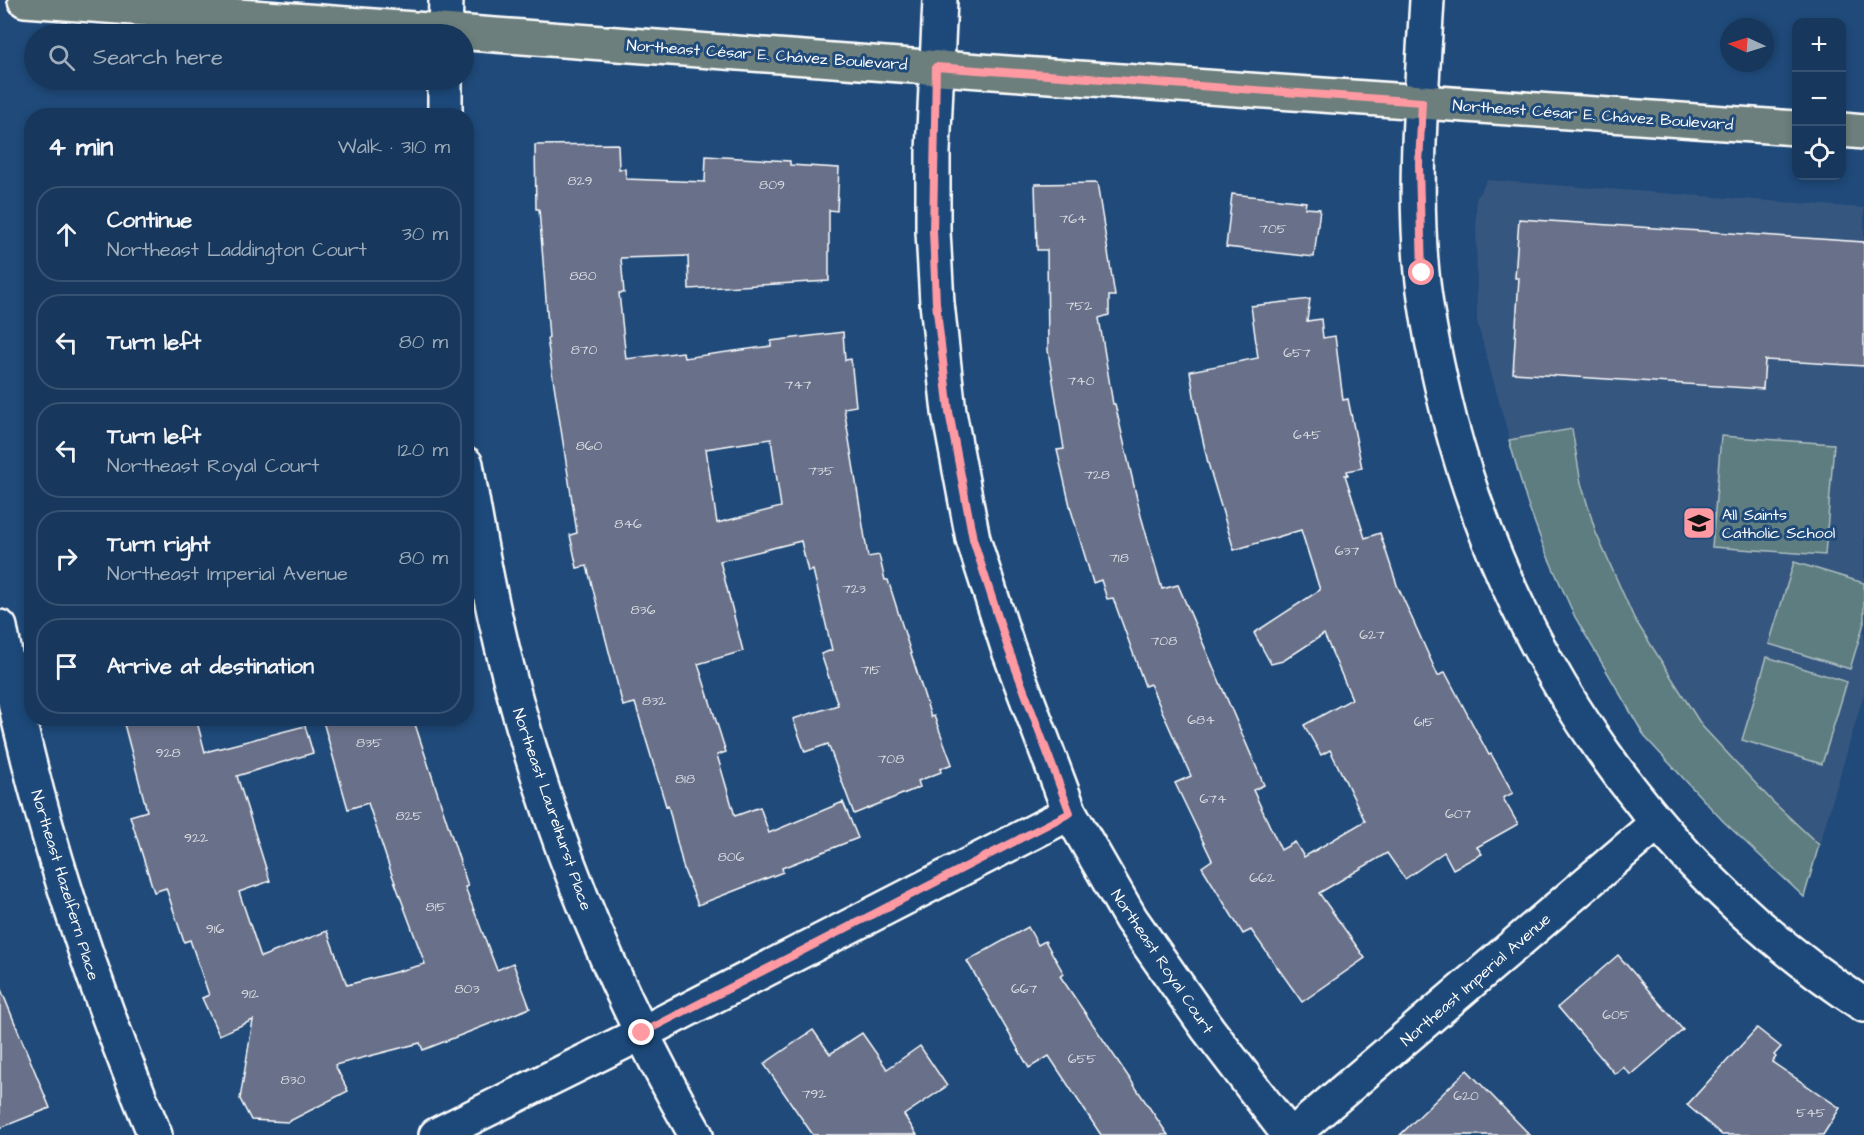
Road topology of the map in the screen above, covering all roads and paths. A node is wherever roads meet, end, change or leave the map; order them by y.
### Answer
1 (26, 0) edge
2 (940, 0) edge
3 (1427, 0) edge
4 (445, 22) edge
5 (467, 24) edge
6 (474, 25) edge
7 (936, 67) junction
8 (445, 90) edge
9 (1422, 102) junction
10 (445, 108) edge
11 (1792, 128) edge
12 (1846, 130) edge
13 (1864, 132) edge
14 (474, 507) edge
15 (0, 627) edge
16 (1070, 813) junction
17 (1657, 823) junction
18 (1864, 1005) edge
19 (642, 1033) junction
20 (155, 1135) edge
21 (436, 1135) edge
22 (696, 1135) edge
23 (1291, 1135) edge

1 - 4 main road, Northeast César E. Chávez Boulevard
2 - 7 street, Northeast Royal Court
3 - 9 street
4 - 5 main road, Northeast César E. Chávez Boulevard
6 - 7 main road, Northeast César E. Chávez Boulevard
7 - 9 main road, Northeast César E. Chávez Boulevard
7 - 16 street, Northeast Royal Court
8 - 10 street
9 - 11 main road, Northeast César E. Chávez Boulevard
9 - 17 street
12 - 13 main road
14 - 19 street, Northeast Laurelhurst Place
15 - 20 street, Northeast Hazelfern Place
16 - 19 street
16 - 23 street, Northeast Royal Court
17 - 18 street
17 - 23 street, Northeast Imperial Avenue
19 - 21 street
19 - 22 street, Northeast Laurelhurst Place

